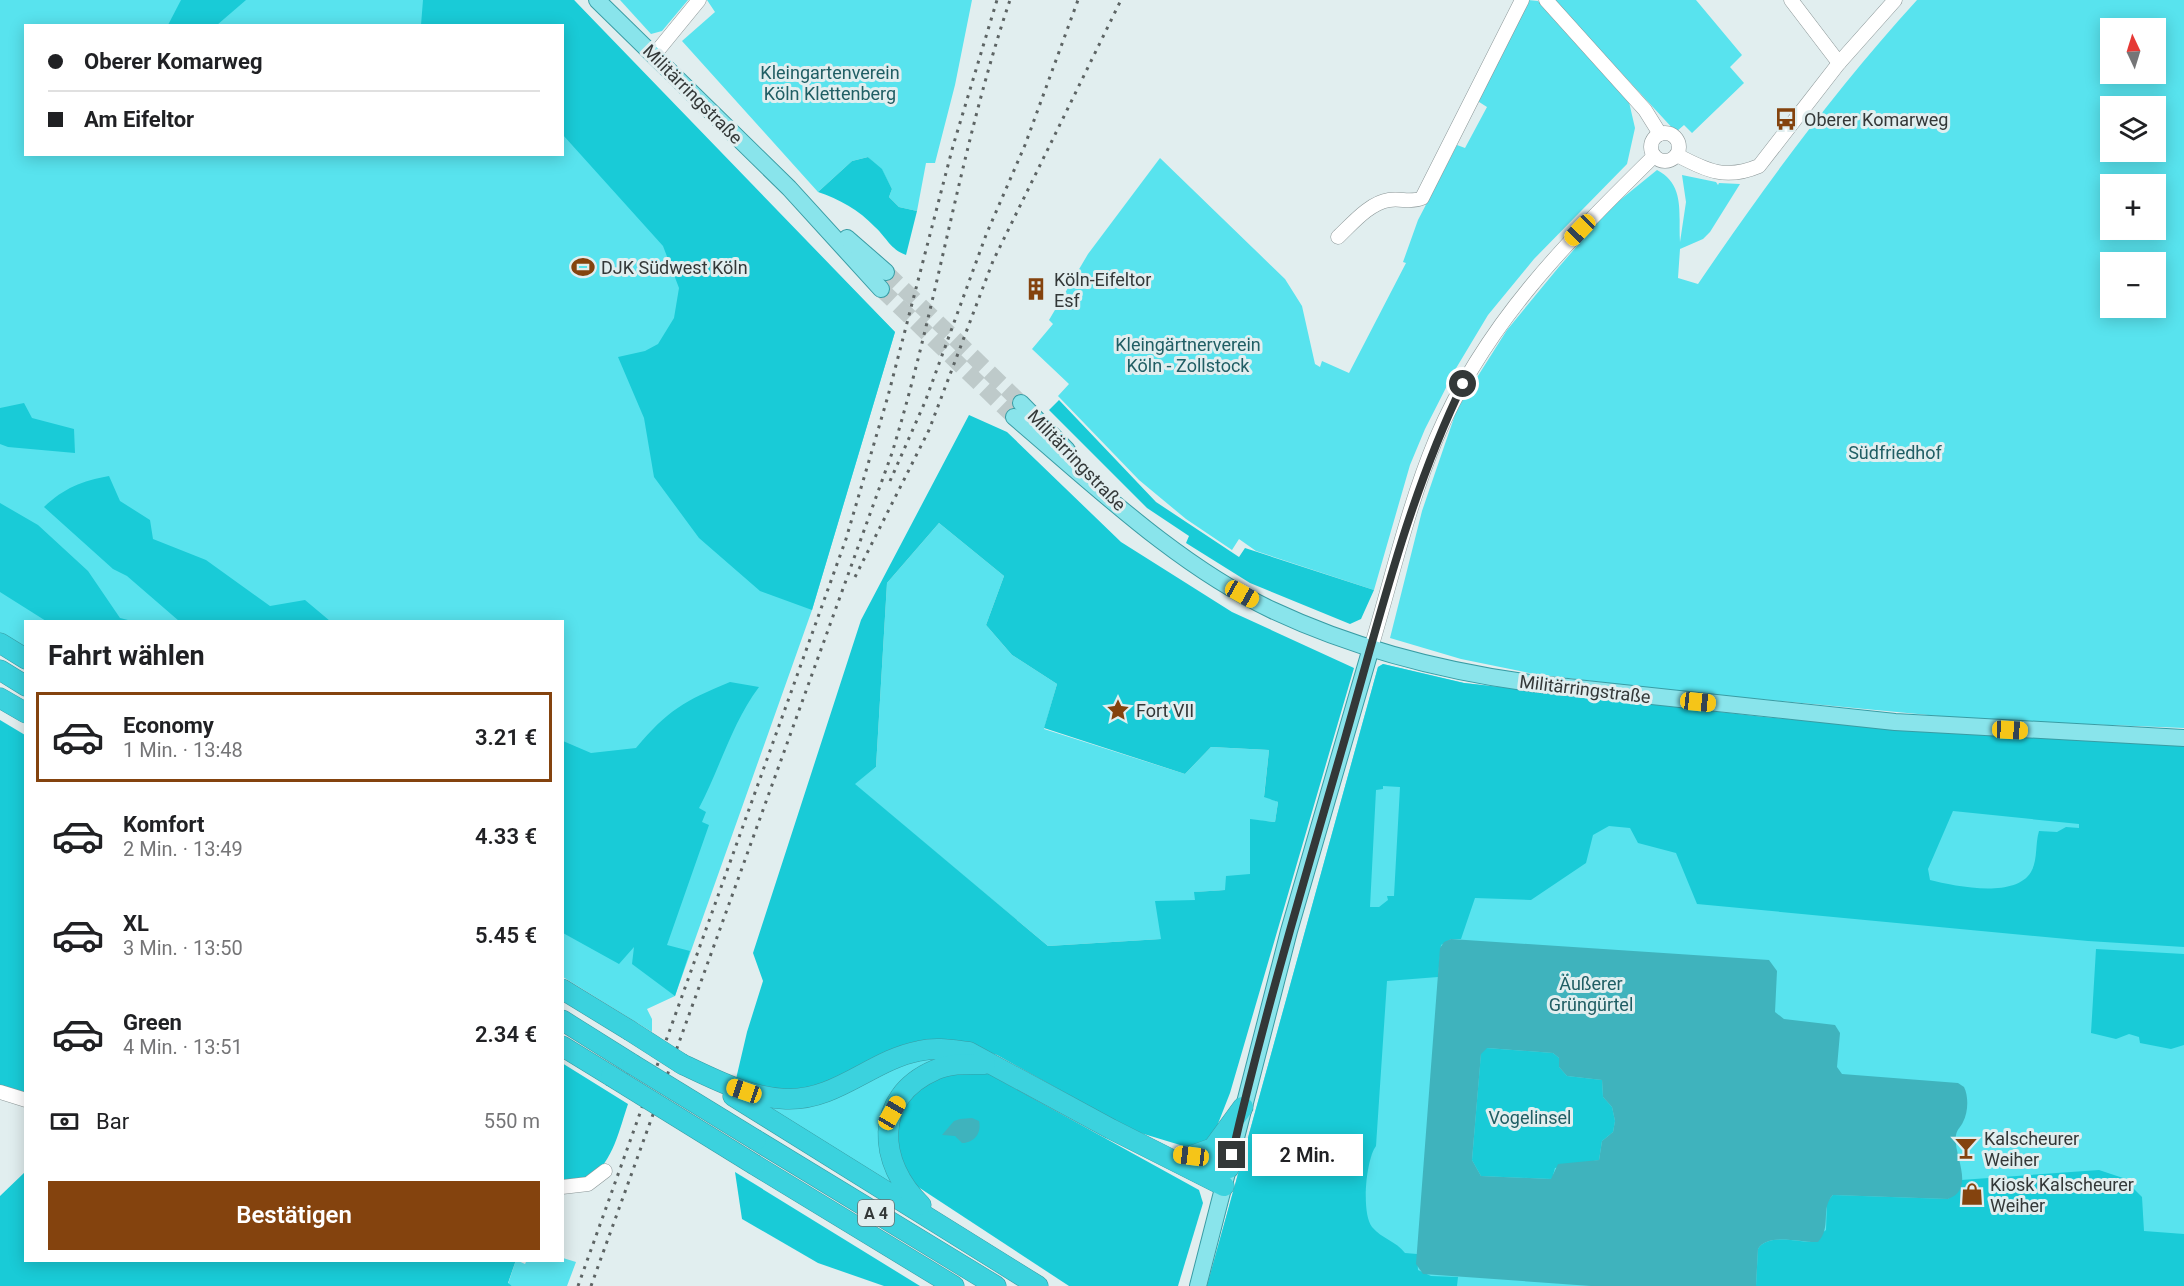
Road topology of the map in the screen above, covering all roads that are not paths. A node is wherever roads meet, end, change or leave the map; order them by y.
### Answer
1 (597, 0) edge
2 (699, 0) edge
3 (1522, 0) edge
4 (1546, 0) edge
5 (1791, 0) edge
6 (1895, 0) edge
7 (654, 55) junction
8 (1839, 63) junction
9 (1660, 134) junction
10 (1677, 155) junction
11 (1654, 156) junction
12 (789, 188) junction
13 (1338, 237) dead end
14 (886, 272) tunnel mouth
15 (881, 289) tunnel mouth
16 (1018, 410) tunnel mouth
17 (0, 643) edge
18 (1371, 648) junction
19 (24, 658) edge
20 (0, 670) edge
21 (24, 685) edge
22 (0, 698) edge
23 (24, 712) edge
24 (2184, 738) edge
25 (564, 991) edge
26 (564, 1021) edge
27 (564, 1047) edge
28 (992, 1064) junction
29 (682, 1065) junction
30 (0, 1092) edge
31 (24, 1099) edge
32 (1243, 1107) junction
33 (1158, 1152) junction
34 (1191, 1156) junction
35 (604, 1171) dead end
36 (1227, 1177) junction
37 (564, 1187) edge
38 (945, 1228) junction
39 (954, 1286) edge
40 (996, 1286) edge
41 (1038, 1286) edge
42 (1198, 1286) edge

1 - 7 main road, Militärringstraße
2 - 7 street
3 - 13 street
4 - 9 street
5 - 8 street
6 - 8 street
7 - 12 main road, Militärringstraße
8 - 10 street
9 - 10 street
9 - 11 street
10 - 11 street
11 - 18 street
12 - 14 main road, Militärringstraße
12 - 15 main road, Militärringstraße
16 - 18 main road, Militärringstraße
17 - 19 highway
18 - 24 main road, Militärringstraße
18 - 32 main road
20 - 21 highway
22 - 23 highway
25 - 29 highway, bridge
26 - 40 highway, A 4, bridge
27 - 39 highway, A 4, bridge
28 - 29 highway
28 - 33 highway
28 - 38 highway
29 - 38 highway
30 - 31 street
32 - 34 highway
32 - 36 main road
33 - 34 highway
33 - 36 highway
34 - 36 highway
35 - 37 street
36 - 42 main road
38 - 41 highway

